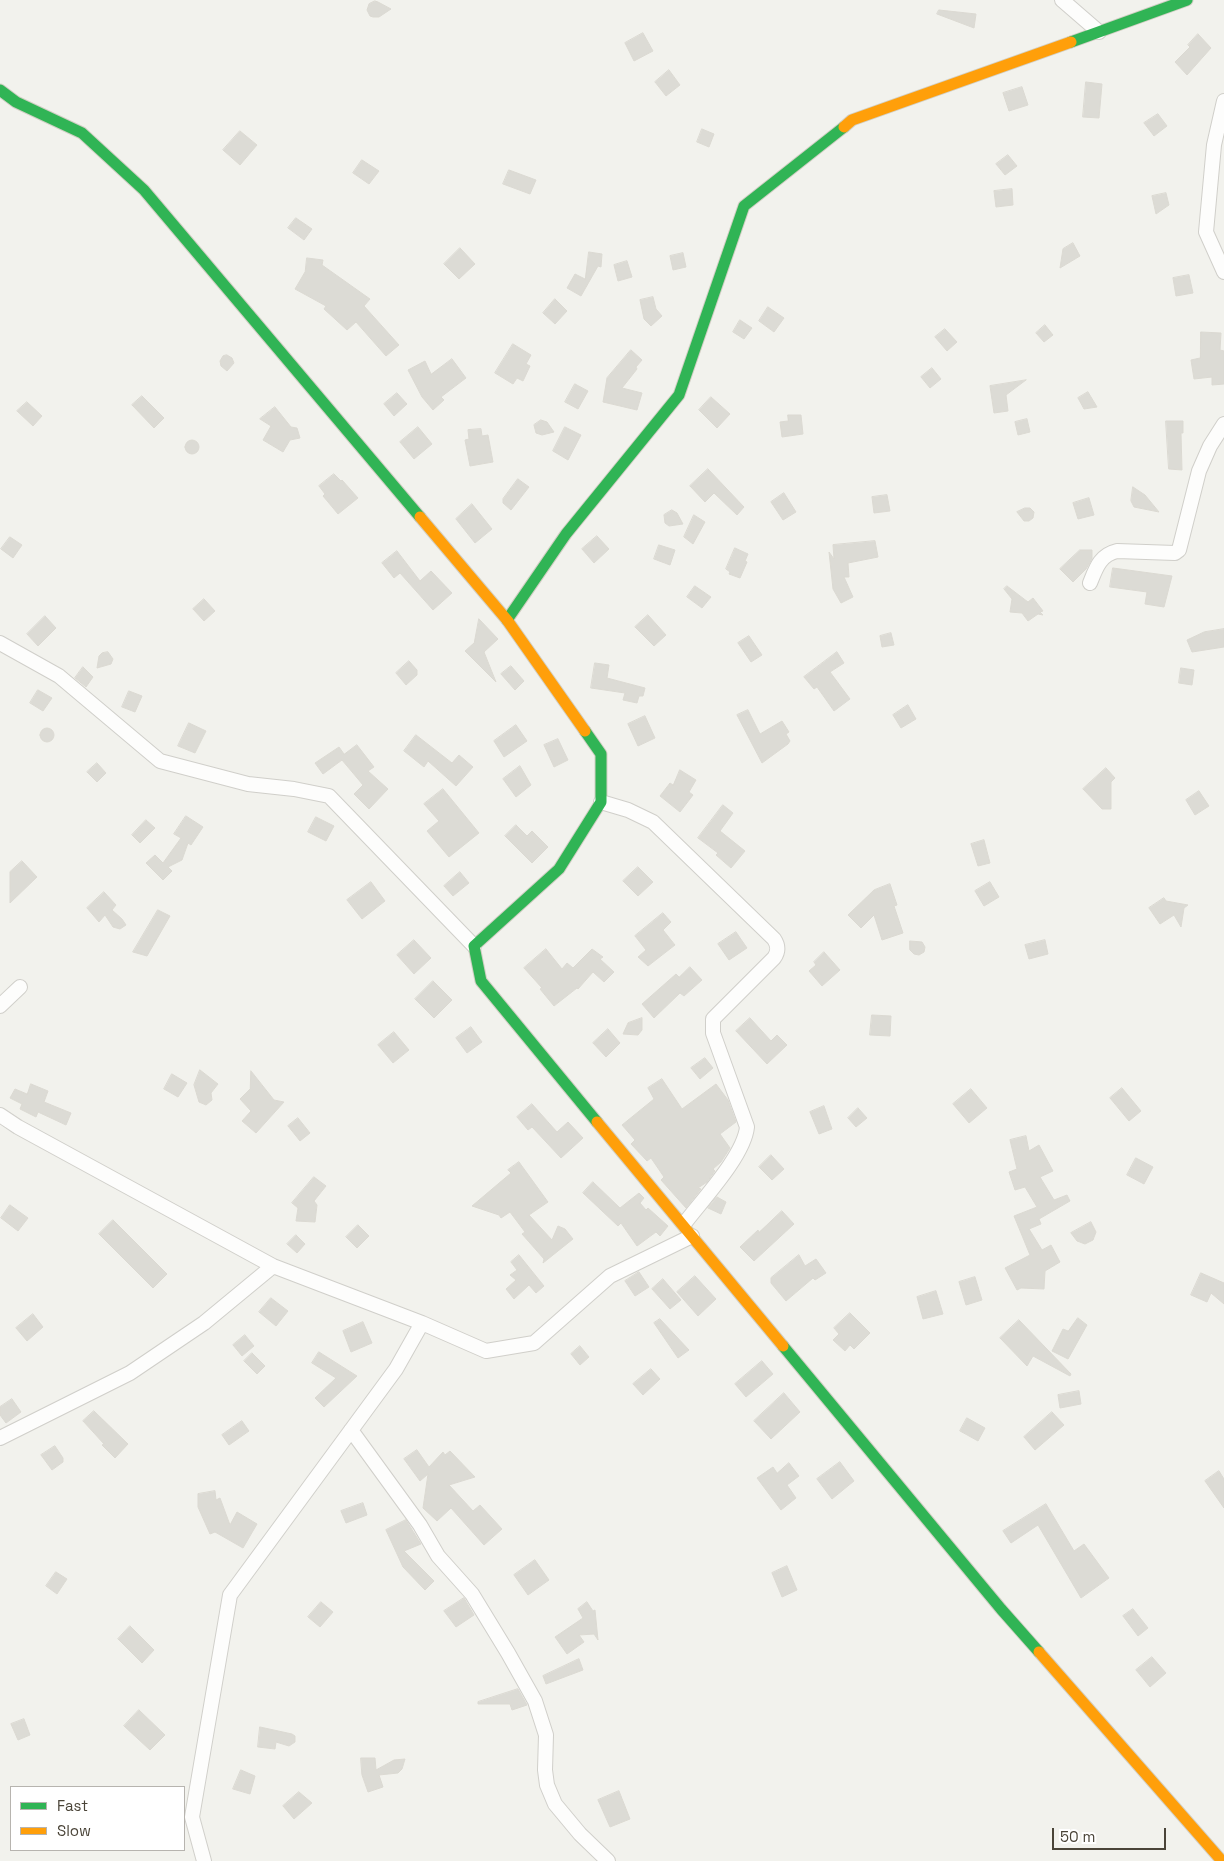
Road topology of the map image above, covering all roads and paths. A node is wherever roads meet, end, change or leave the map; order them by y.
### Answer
1 (1062, 0) edge
2 (1187, 0) edge
3 (1099, 32) junction
4 (0, 90) edge
5 (1224, 101) edge
6 (1224, 272) edge
7 (1224, 424) edge
8 (1090, 583) dead end
9 (507, 620) junction
10 (0, 643) edge
11 (601, 802) junction
12 (474, 946) junction
13 (20, 987) dead end
14 (0, 1006) edge
15 (0, 1115) edge
16 (684, 1224) junction
17 (692, 1236) junction
18 (273, 1266) junction
19 (422, 1324) junction
20 (351, 1430) junction
21 (0, 1438) edge
22 (204, 1861) edge
23 (608, 1861) edge
24 (1222, 1861) edge

1 - 3 street
2 - 3 street
3 - 9 street
4 - 9 street
5 - 6 street
7 - 8 street
9 - 11 street
10 - 12 street
11 - 12 street
11 - 16 street
12 - 16 street
13 - 14 street
15 - 18 street
16 - 17 street
17 - 19 street
17 - 24 street
18 - 19 street
18 - 21 street
19 - 20 street
20 - 22 street
20 - 23 street

